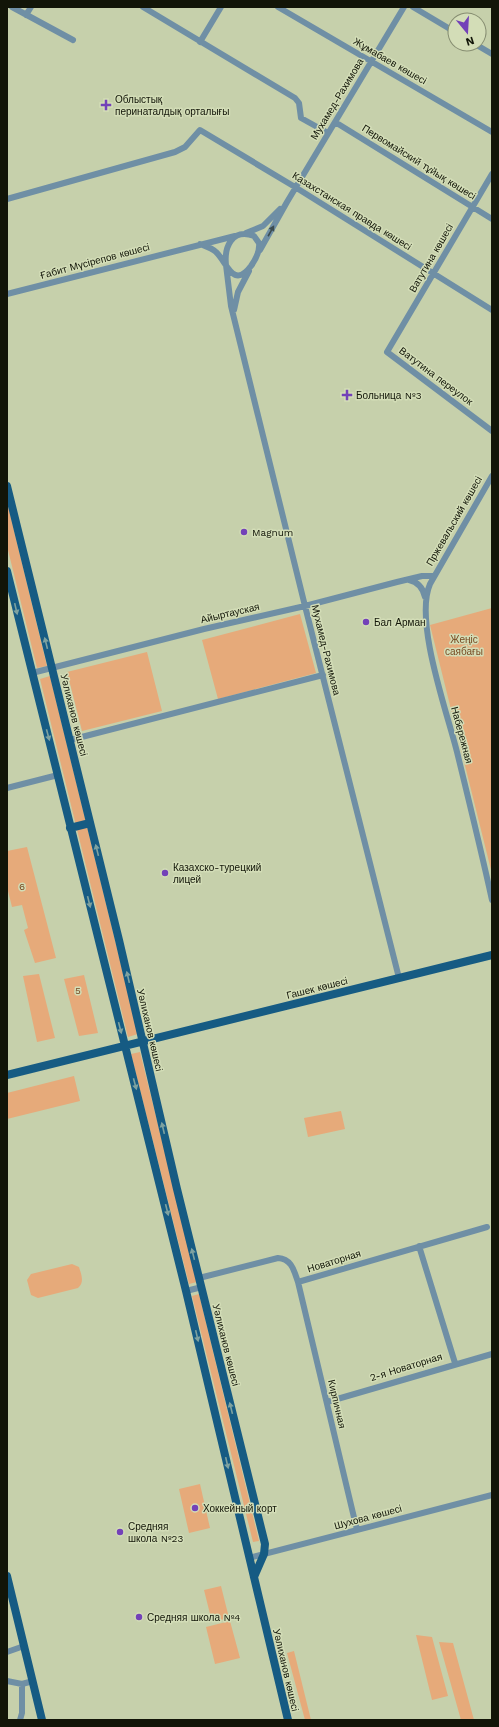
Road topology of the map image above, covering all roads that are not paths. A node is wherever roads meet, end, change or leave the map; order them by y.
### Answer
1 (12, 7) edge
2 (31, 7) edge
3 (143, 7) edge
4 (221, 7) edge
5 (278, 7) edge
6 (404, 7) edge
7 (413, 7) edge
8 (26, 15) junction
9 (447, 27) edge
10 (72, 40) dead end
11 (200, 42) junction
12 (371, 61) junction
13 (335, 122) junction
14 (492, 132) edge
15 (328, 133) junction
16 (492, 174) edge
17 (295, 187) junction
18 (7, 199) edge
19 (287, 202) junction
20 (473, 207) junction
21 (492, 219) edge
22 (240, 235) junction
23 (200, 244) junction
24 (254, 261) junction
25 (226, 265) junction
26 (434, 274) junction
27 (7, 294) edge
28 (492, 310) edge
29 (235, 327) junction
30 (388, 352) joint
31 (492, 431) edge
32 (492, 476) edge
33 (7, 486) edge
34 (7, 571) edge
35 (434, 576) junction
36 (408, 579) junction
37 (425, 600) junction
38 (305, 606) junction
39 (52, 668) junction
40 (32, 673) junction
41 (323, 676) junction
42 (70, 740) junction
43 (58, 775) junction
44 (7, 788) edge
45 (90, 823) junction
46 (70, 828) junction
47 (492, 900) edge
48 (492, 955) edge
49 (399, 978) junction
50 (145, 1041) junction
51 (124, 1046) junction
52 (7, 1075) edge
53 (487, 1227) dead end
54 (419, 1246) junction
55 (199, 1278) junction
56 (298, 1282) junction
57 (202, 1287) junction
58 (186, 1291) junction
59 (492, 1354) edge
60 (455, 1364) junction
61 (326, 1402) junction
62 (492, 1494) edge
63 (357, 1530) junction
64 (264, 1554) junction
65 (249, 1558) junction
66 (7, 1576) edge
67 (254, 1577) junction
68 (24, 1646) junction
69 (7, 1652) edge
70 (7, 1681) edge
71 (33, 1681) junction
72 (22, 1684) junction
73 (20, 1720) edge
74 (42, 1720) edge
75 (288, 1720) edge

1 - 8 street
2 - 8 street
3 - 11 street
4 - 11 street
5 - 12 street, Жұмабаев көшесі
6 - 12 street, Мухамед-Рахимова
7 - 9 street
8 - 10 street
11 - 15 street
12 - 13 street, Мухамед-Рахимова
12 - 14 street, Жұмабаев көшесі
13 - 15 street, Мухамед-Рахимова
13 - 20 street, Первомайский тұйық көшесі
15 - 17 street, Мухамед-Рахимова
16 - 20 street, Ватутина көшесі
17 - 18 street, Казахстанская правда көшесі
17 - 19 street, Мухамед-Рахимова
17 - 26 street, Казахстанская правда көшесі
19 - 22 street
24 -> 19 street, Мухамед-Рахимова
20 - 21 street, Первомайский тұйық көшесі
20 - 26 street, Ватутина көшесі
22 - 23 street, Ғабит Мүсірепов көшесі
22 - 24 street
22 - 25 street
23 - 25 street
23 - 27 street, Ғабит Мүсірепов көшесі
24 - 25 street
24 - 29 street
25 - 29 street
26 - 28 street, Казахстанская правда көшесі
26 - 30 street, Ватутина көшесі
29 - 38 street, Мухамед-Рахимова
30 - 31 street, Ватутина переулок
32 - 35 street, Пржевальский көшесі
39 -> 33 main road, Уәлиханов көшесі
34 -> 40 main road, Уәлиханов көшесі
35 - 36 street, Айыртауская
35 - 37 street, Набережная
36 - 37 street
36 - 38 street, Айыртауская
37 - 47 street, Набережная
38 - 39 street, Айыртауская
38 - 41 street, Мухамед-Рахимова
39 - 40 street, Айыртауская
39 - 42 main road, Уәлиханов көшесі
40 -> 43 main road, Уәлиханов көшесі
41 - 42 street
41 - 49 street, Мухамед-Рахимова
42 - 45 main road, Уәлиханов көшесі
43 - 44 street
43 - 46 main road, Уәлиханов көшесі
45 - 46 main road
50 -> 45 main road, Уәлиханов көшесі
46 -> 51 main road, Уәлиханов көшесі
48 - 49 main road, Гашек көшесі
49 - 50 main road, Гашек көшесі
50 - 51 main road, Гашек көшесі
55 -> 50 main road, Уәлиханов көшесі
51 - 52 main road, Гашек көшесі
51 -> 58 main road, Уәлиханов көшесі
53 - 54 street, Новаторная
54 - 56 street, Новаторная
54 - 60 street
55 - 56 street, Новаторная
55 - 57 main road, Уәлиханов көшесі
56 - 61 street, Кирпичная
57 - 58 street
64 -> 57 main road, Уәлиханов көшесі
58 -> 65 main road, Уәлиханов көшесі
59 - 60 street, 2-я Новаторная
60 - 61 street, 2-я Новаторная
61 - 63 street, Кирпичная
62 - 63 street, Шухова көшесі
63 - 64 street, Шухова көшесі
64 - 65 street, Шухова көшесі
64 - 67 main road, Уәлиханов көшесі
65 - 67 main road, Уәлиханов көшесі
66 - 68 main road
67 - 75 main road, Уәлиханов көшесі
68 - 69 street
68 - 71 main road
70 - 72 street
71 - 72 street
71 - 74 main road
72 - 73 street

